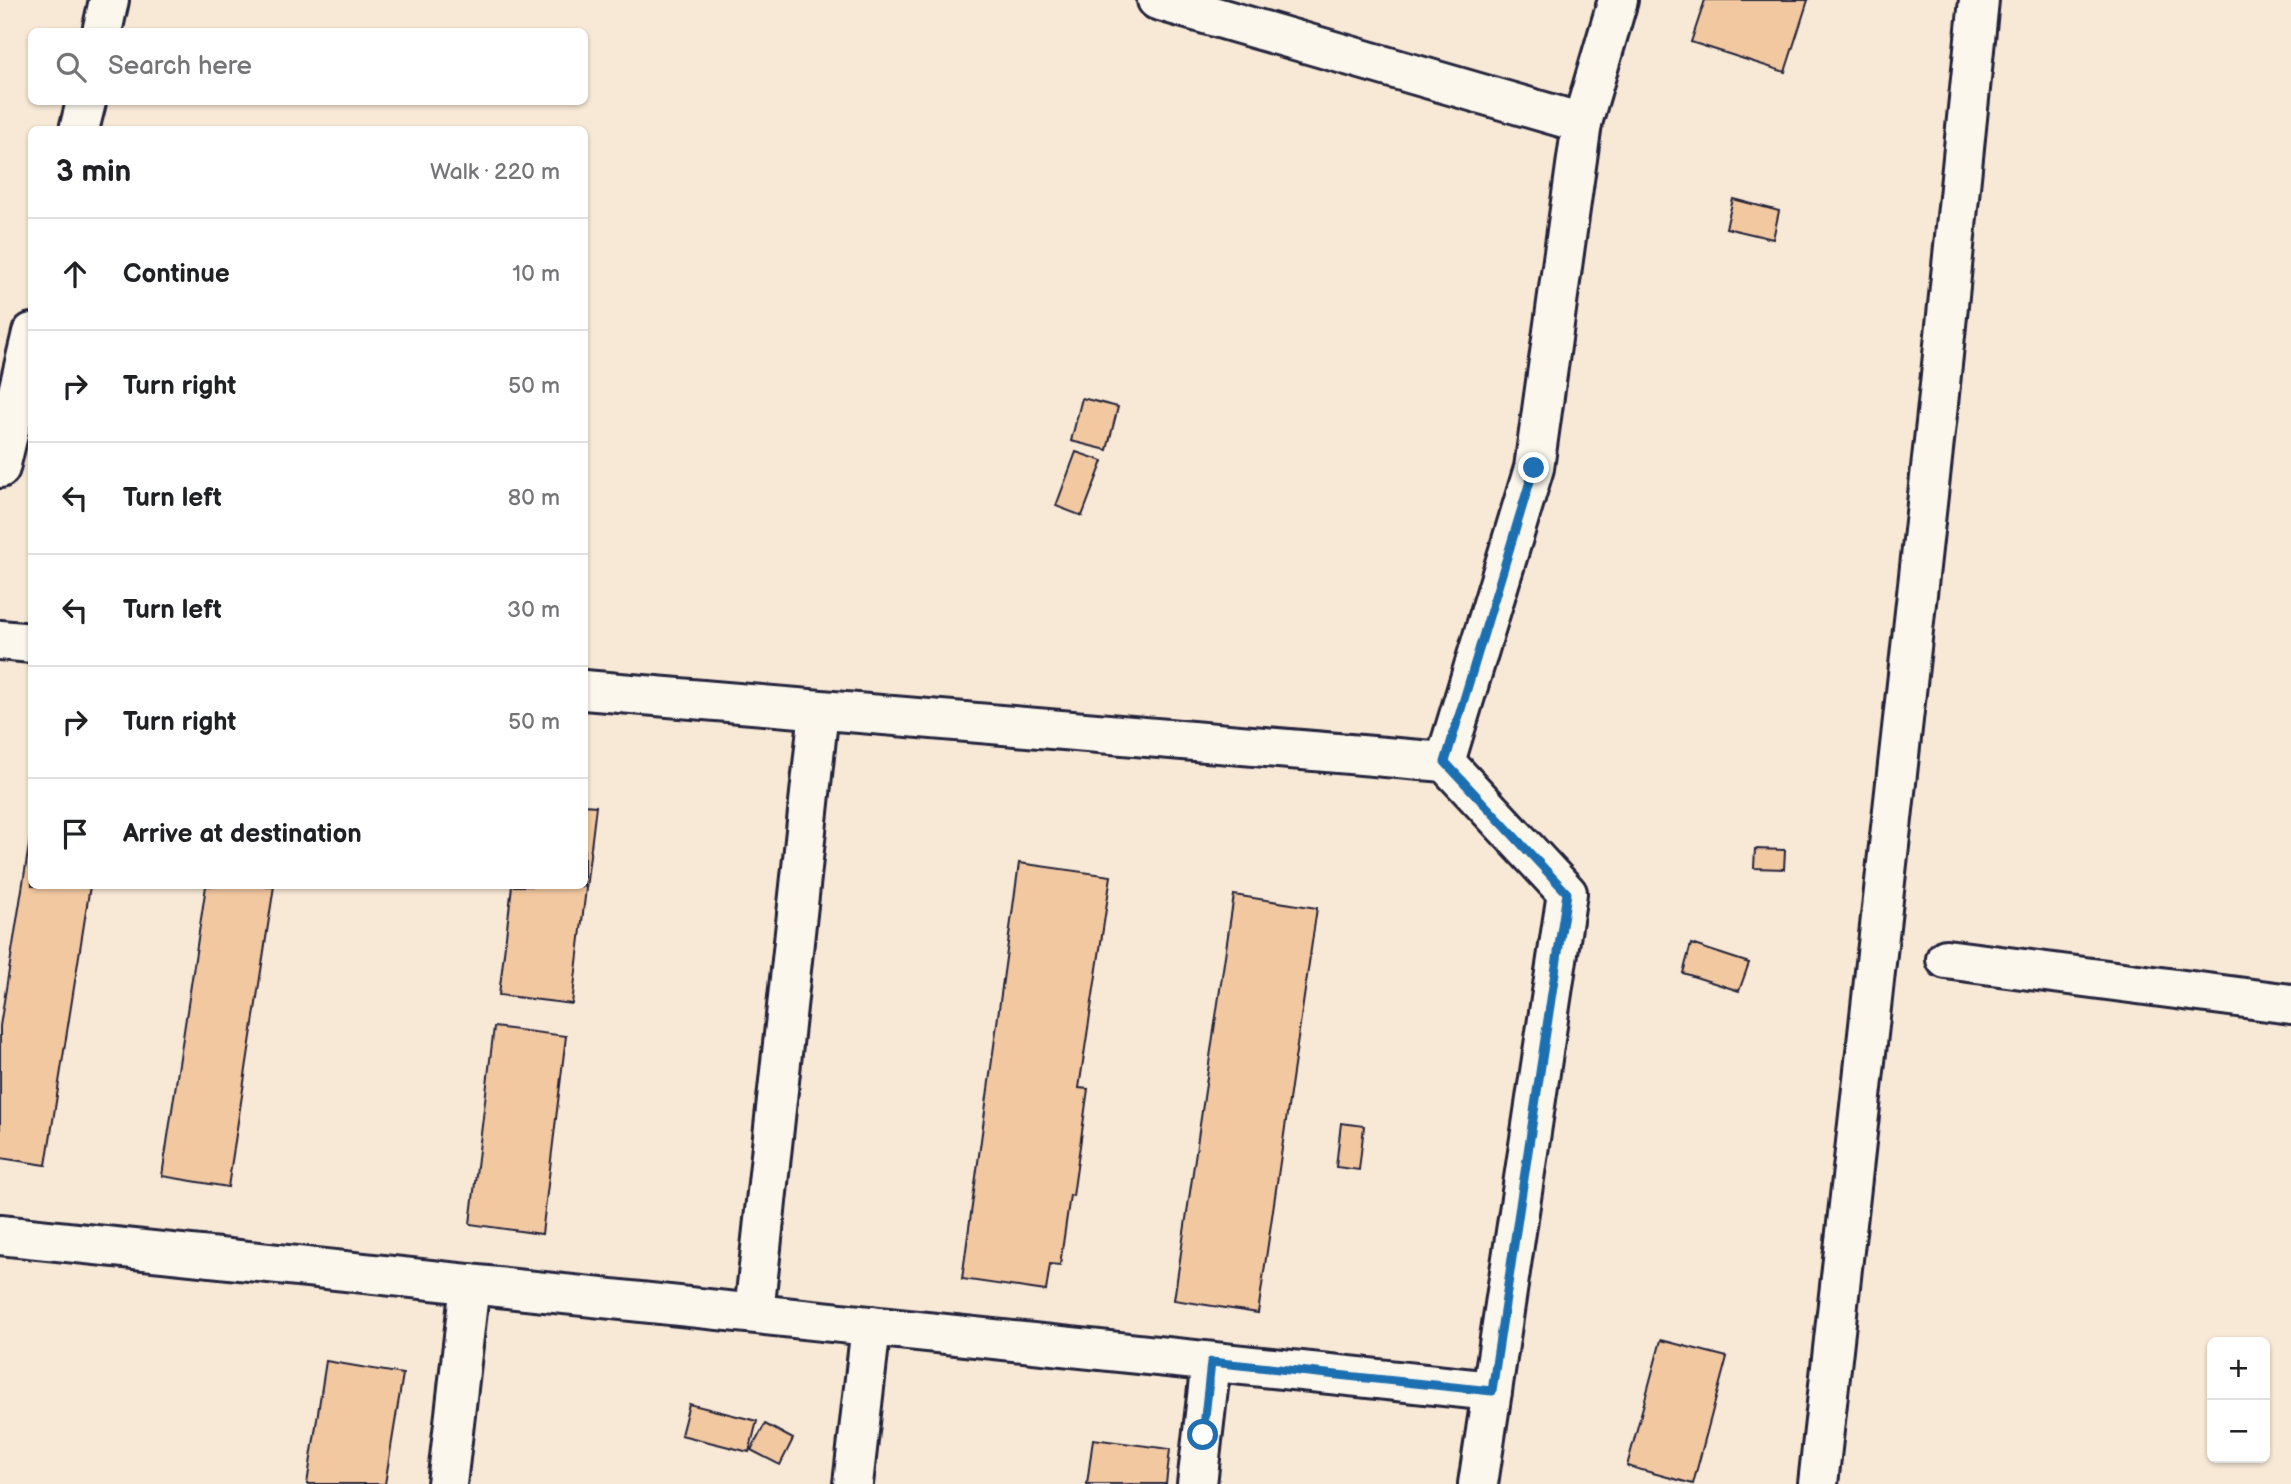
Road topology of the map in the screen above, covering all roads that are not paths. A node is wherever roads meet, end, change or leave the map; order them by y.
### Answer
1 (109, 0) edge
2 (1157, 0) edge
3 (1618, 0) edge
4 (1979, 0) edge
5 (103, 28) edge
6 (85, 105) edge
7 (1582, 123) junction
8 (80, 126) edge
9 (28, 350) edge
10 (0, 468) edge
11 (0, 640) edge
12 (28, 643) edge
13 (588, 690) edge
14 (819, 710) junction
15 (1445, 762) junction
16 (1946, 959) dead end
17 (2291, 1004) edge
18 (0, 1235) edge
19 (470, 1284) junction
20 (754, 1314) junction
21 (870, 1326) junction
22 (1211, 1362) junction
23 (1492, 1391) junction
24 (447, 1484) edge
25 (853, 1484) edge
26 (1197, 1484) edge
27 (1478, 1484) edge
28 (1818, 1484) edge

1 - 5 street
2 - 7 street
3 - 7 street
4 - 28 street
6 - 8 street
7 - 15 street
9 - 10 street
11 - 12 street
13 - 14 street
14 - 15 street
14 - 20 street
15 - 23 street
16 - 17 street
18 - 19 street
19 - 20 street
19 - 24 street
20 - 21 street
21 - 22 street
21 - 25 street
22 - 23 street
22 - 26 street
23 - 27 street

